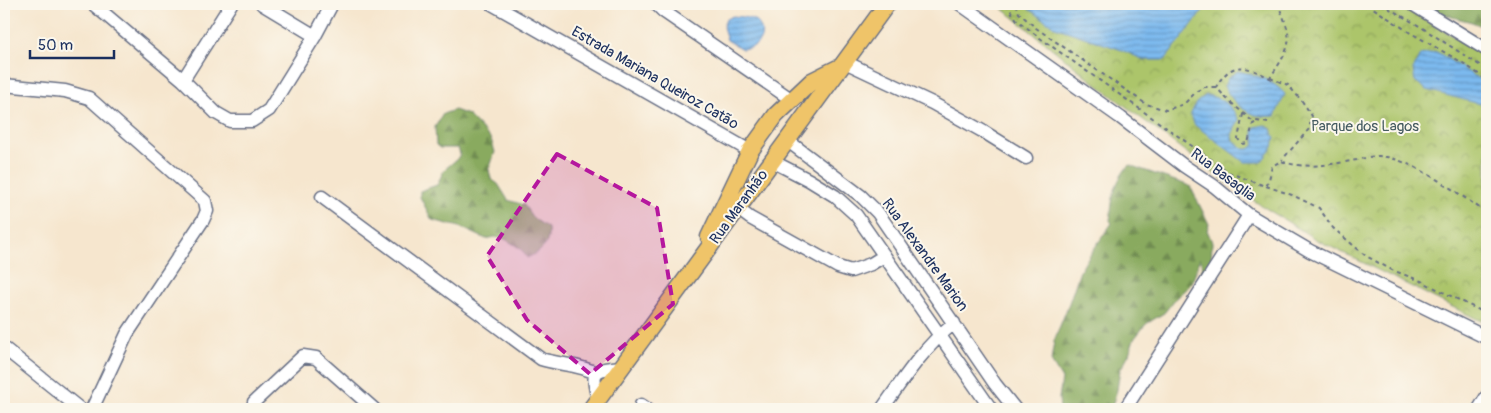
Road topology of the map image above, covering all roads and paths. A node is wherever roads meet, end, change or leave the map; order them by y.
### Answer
1 (93, 4) edge
2 (231, 4) edge
3 (262, 4) edge
4 (332, 4) edge
5 (492, 4) edge
6 (656, 4) edge
7 (887, 4) edge
8 (960, 4) edge
9 (1006, 4) edge
10 (1016, 4) edge
11 (1280, 4) edge
12 (1367, 4) edge
13 (1381, 4) edge
14 (1412, 4) edge
15 (314, 36) junction
16 (1487, 50) edge
17 (843, 64) junction
18 (1487, 70) edge
19 (1270, 78) junction
20 (183, 80) junction
21 (1487, 80) edge
22 (4, 86) edge
23 (1216, 87) junction
24 (792, 100) junction
25 (1243, 114) junction
26 (1258, 121) junction
27 (1268, 123) dead end
28 (766, 130) junction
29 (788, 141) junction
30 (750, 151) junction
31 (1026, 158) dead end
32 (772, 161) junction
33 (1281, 161) junction
34 (1265, 186) junction
35 (322, 197) dead end
36 (738, 209) junction
37 (1487, 213) edge
38 (1249, 215) junction
39 (884, 256) junction
40 (695, 268) junction
41 (1487, 314) edge
42 (954, 323) junction
43 (939, 335) junction
44 (1487, 338) edge
45 (4, 348) edge
46 (623, 367) junction
47 (596, 373) junction
48 (1487, 396) edge
49 (594, 405) edge
50 (369, 408) edge
51 (80, 409) edge
52 (92, 409) edge
53 (253, 409) edge
54 (882, 409) edge
55 (991, 409) edge
56 (1015, 409) edge
57 (1125, 409) edge
58 (1479, 409) edge

1 - 20 street
2 - 20 street
3 - 15 street
4 - 15 street
5 - 30 street, Estrada Mariana Queiroz Catão
6 - 24 street
7 - 17 main road, Rua Maranhão
8 - 38 street, Rua Basaglia
9 - 34 path
10 - 23 path
11 - 19 path
12 - 21 path
13 - 18 path
14 - 16 street
15 - 20 street
17 - 24 main road
17 - 29 main road, Rua Maranhão
17 - 31 street
19 - 23 path
19 - 33 path
22 - 52 street
23 - 25 path
24 - 28 main road
25 - 26 path
25 - 26 path
26 - 27 path
28 - 29 main road
28 - 30 main road
29 - 32 main road, Rua Maranhão
29 - 42 street, Rua Alexandre Marion
30 - 32 main road
30 - 40 main road
32 - 36 main road, Rua Maranhão
32 - 39 street
33 - 34 path
33 - 37 path
34 - 41 path
35 - 47 street
36 - 39 street
36 - 40 main road, Rua Maranhão
38 - 44 street, Rua Basaglia
38 - 57 street
39 - 43 street
40 - 46 main road, Rua Maranhão
42 - 43 street
42 - 56 street, Rua Alexandre Marion
43 - 54 street
43 - 55 street
45 - 51 street
46 - 47 street
46 - 49 main road, Rua Maranhão
47 - 49 street
48 - 58 street
50 - 53 street

